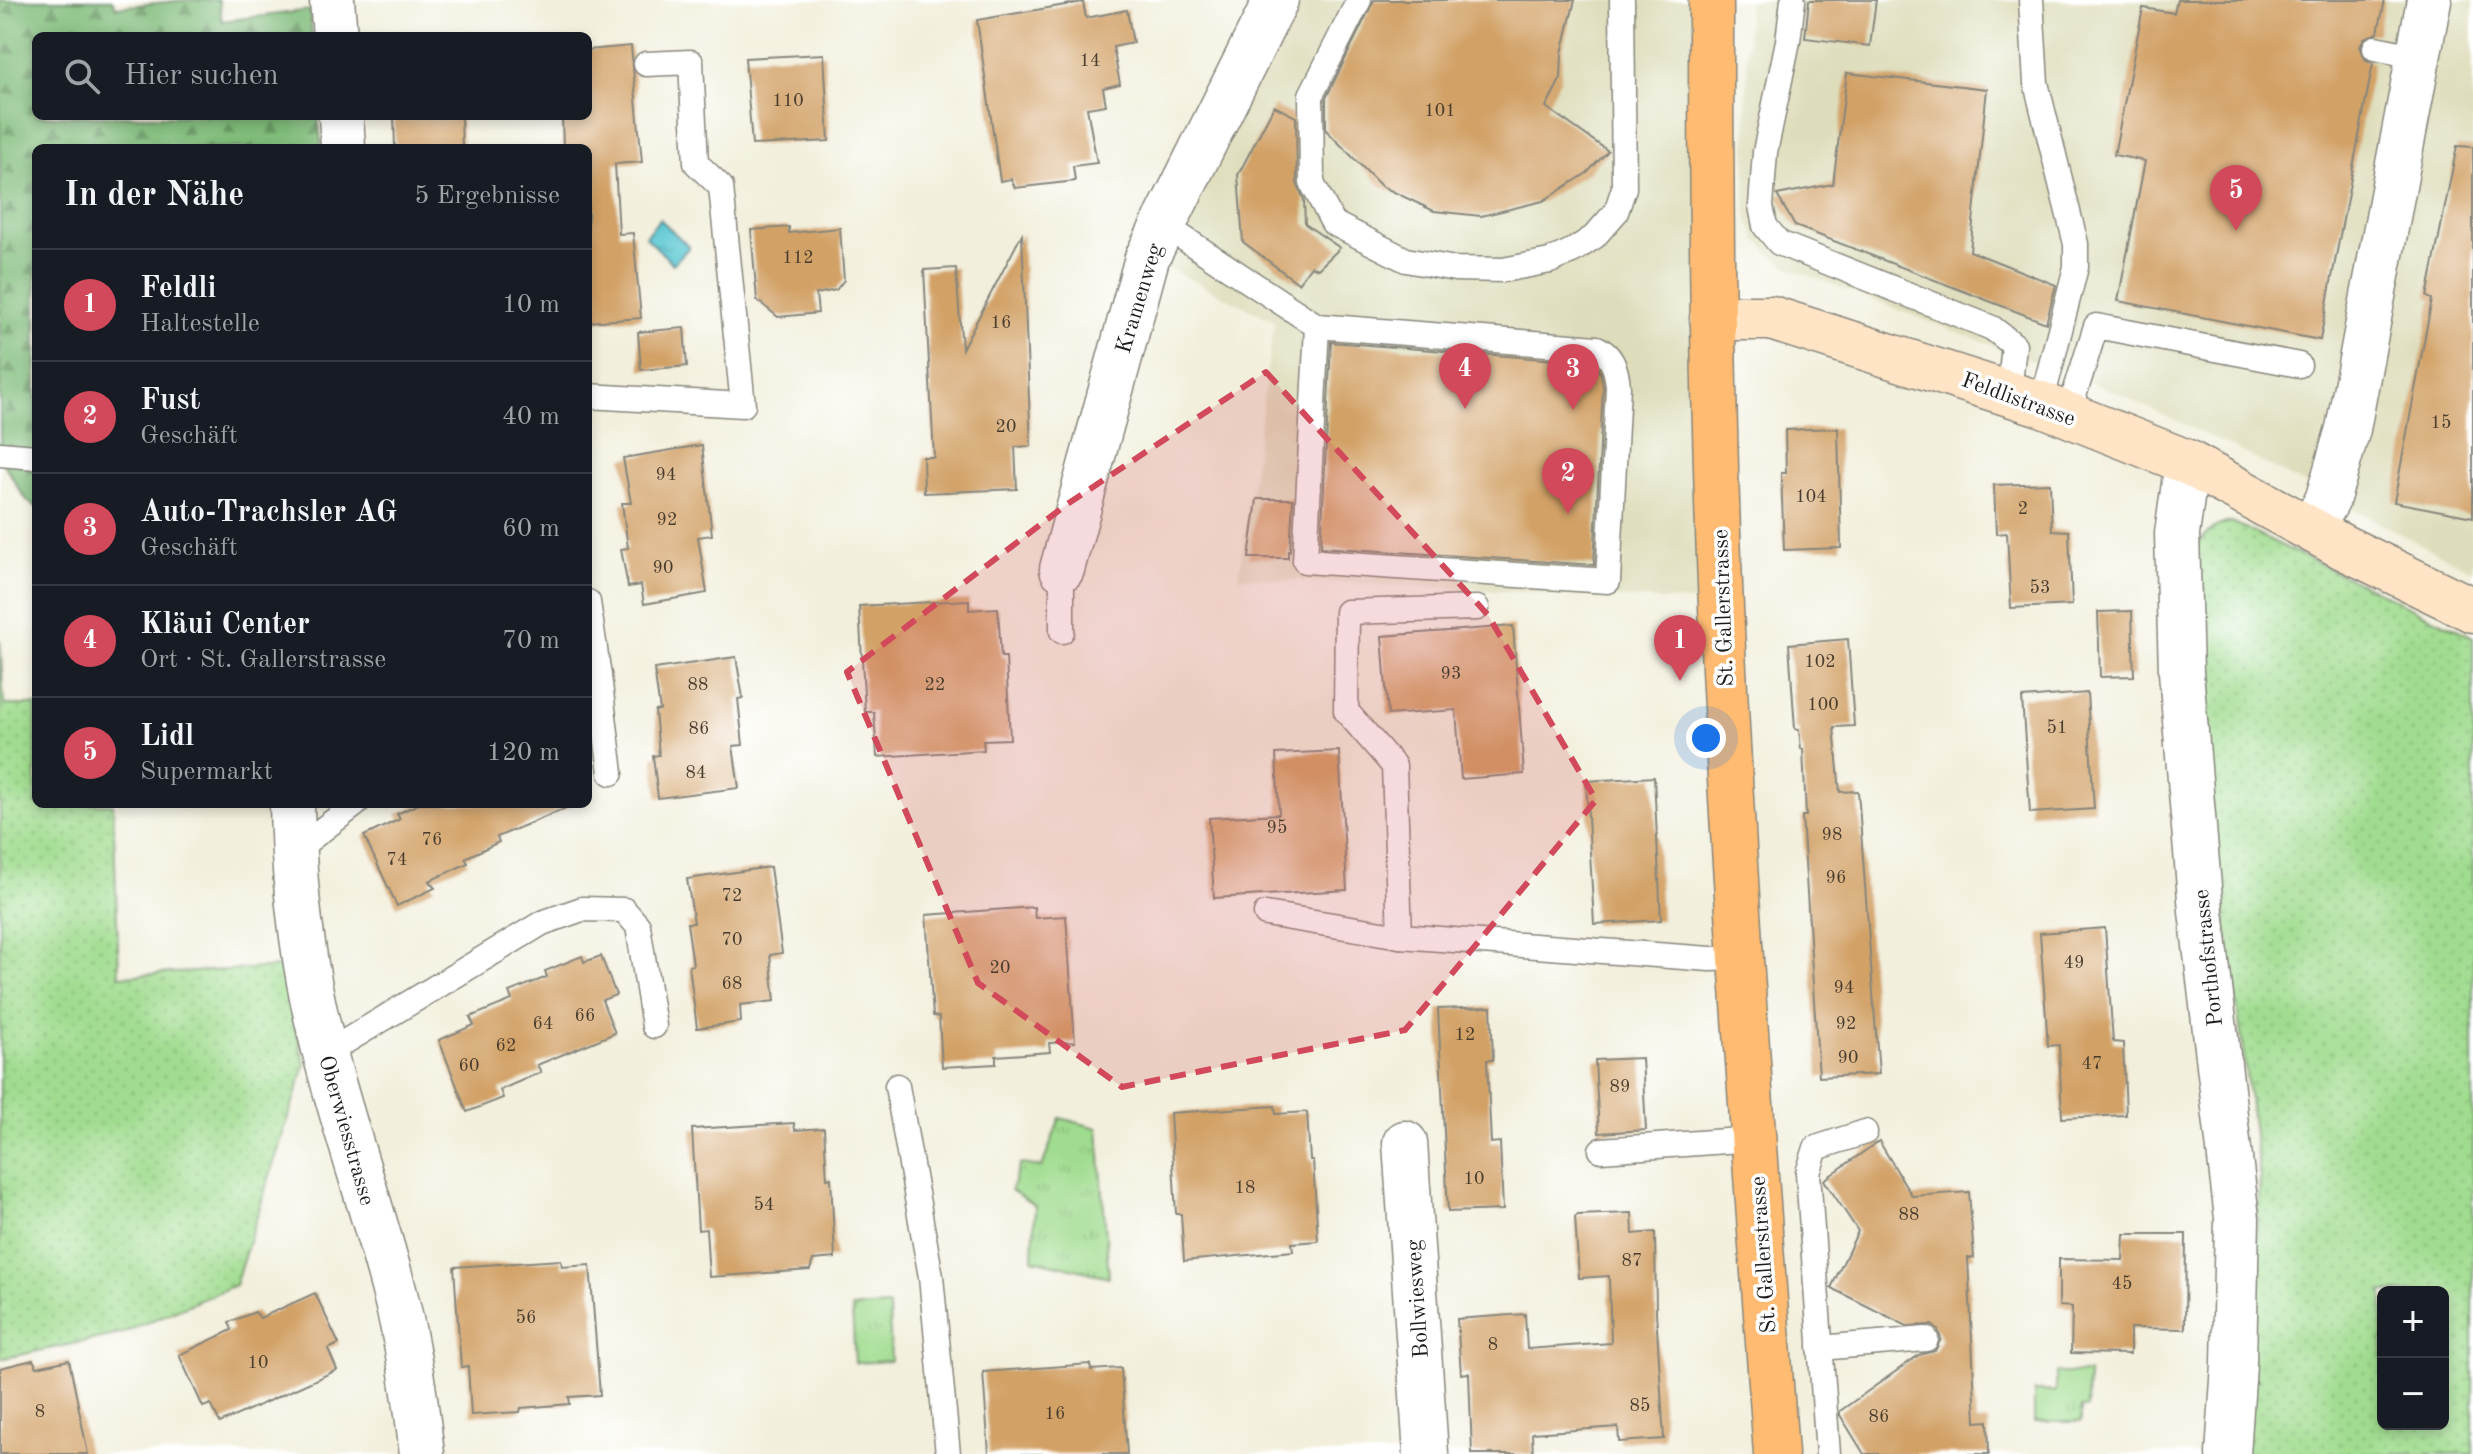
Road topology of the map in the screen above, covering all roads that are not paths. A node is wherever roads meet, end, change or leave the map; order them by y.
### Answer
1 (332, 0) edge
2 (1276, 0) edge
3 (1359, 0) edge
4 (1622, 0) edge
5 (1711, 0) edge
6 (1793, 0) edge
7 (2031, 0) edge
8 (2429, 0) edge
9 (335, 32) edge
10 (2375, 48) dead end
11 (2420, 57) junction
12 (646, 64) dead end
13 (341, 120) edge
14 (343, 144) edge
15 (1162, 224) junction
16 (1712, 318) junction
17 (1317, 326) junction
18 (2299, 365) dead end
19 (592, 396) edge
20 (2039, 404) junction
21 (0, 454) edge
22 (32, 457) edge
23 (2187, 462) junction
24 (2311, 528) junction
25 (1062, 569) joint
26 (1477, 608) dead end
27 (2473, 610) edge
28 (1062, 631) dead end
29 (593, 677) edge
30 (611, 773) dead end
31 (292, 808) edge
32 (351, 808) edge
33 (293, 852) junction
34 (1266, 914) dead end
35 (1400, 936) junction
36 (1741, 958) junction
37 (654, 1026) dead end
38 (325, 1049) junction
39 (897, 1086) dead end
40 (1865, 1132) dead end
41 (1754, 1139) junction
42 (1405, 1143) dead end
43 (1601, 1150) dead end
44 (1926, 1339) dead end
45 (1820, 1348) junction
46 (422, 1454) edge
47 (948, 1454) edge
48 (1426, 1454) edge
49 (1776, 1454) edge
50 (1828, 1454) edge
51 (2228, 1454) edge

1 - 9 street
2 - 15 street, Kramenweg
3 - 4 lane
5 - 16 main road, St. Gallerstrasse
6 - 20 lane
7 - 20 lane
8 - 11 street
10 - 11 lane
11 - 24 street
12 - 19 lane
13 - 14 street
15 - 17 lane
15 - 25 street, Kramenweg
16 - 20 street, Feldlistrasse
16 - 36 main road, St. Gallerstrasse
17 - 17 lane
18 - 20 lane
20 - 23 street, Feldlistrasse
21 - 22 lane
23 - 24 street, Feldlistrasse
23 - 51 street, Porthofstrasse
24 - 27 street, Feldlistrasse
25 - 28 lane
26 - 35 lane
29 - 30 lane
31 - 33 street, Oberwiesstrasse
32 - 33 lane
33 - 38 street, Oberwiesstrasse
34 - 35 lane
35 - 36 lane
36 - 41 main road, St. Gallerstrasse
37 - 38 lane
38 - 46 street, Oberwiesstrasse
39 - 47 lane
40 - 45 lane
41 - 43 lane
41 - 49 main road, St. Gallerstrasse
42 - 48 street, Bollwiesweg
44 - 45 lane
45 - 50 lane

